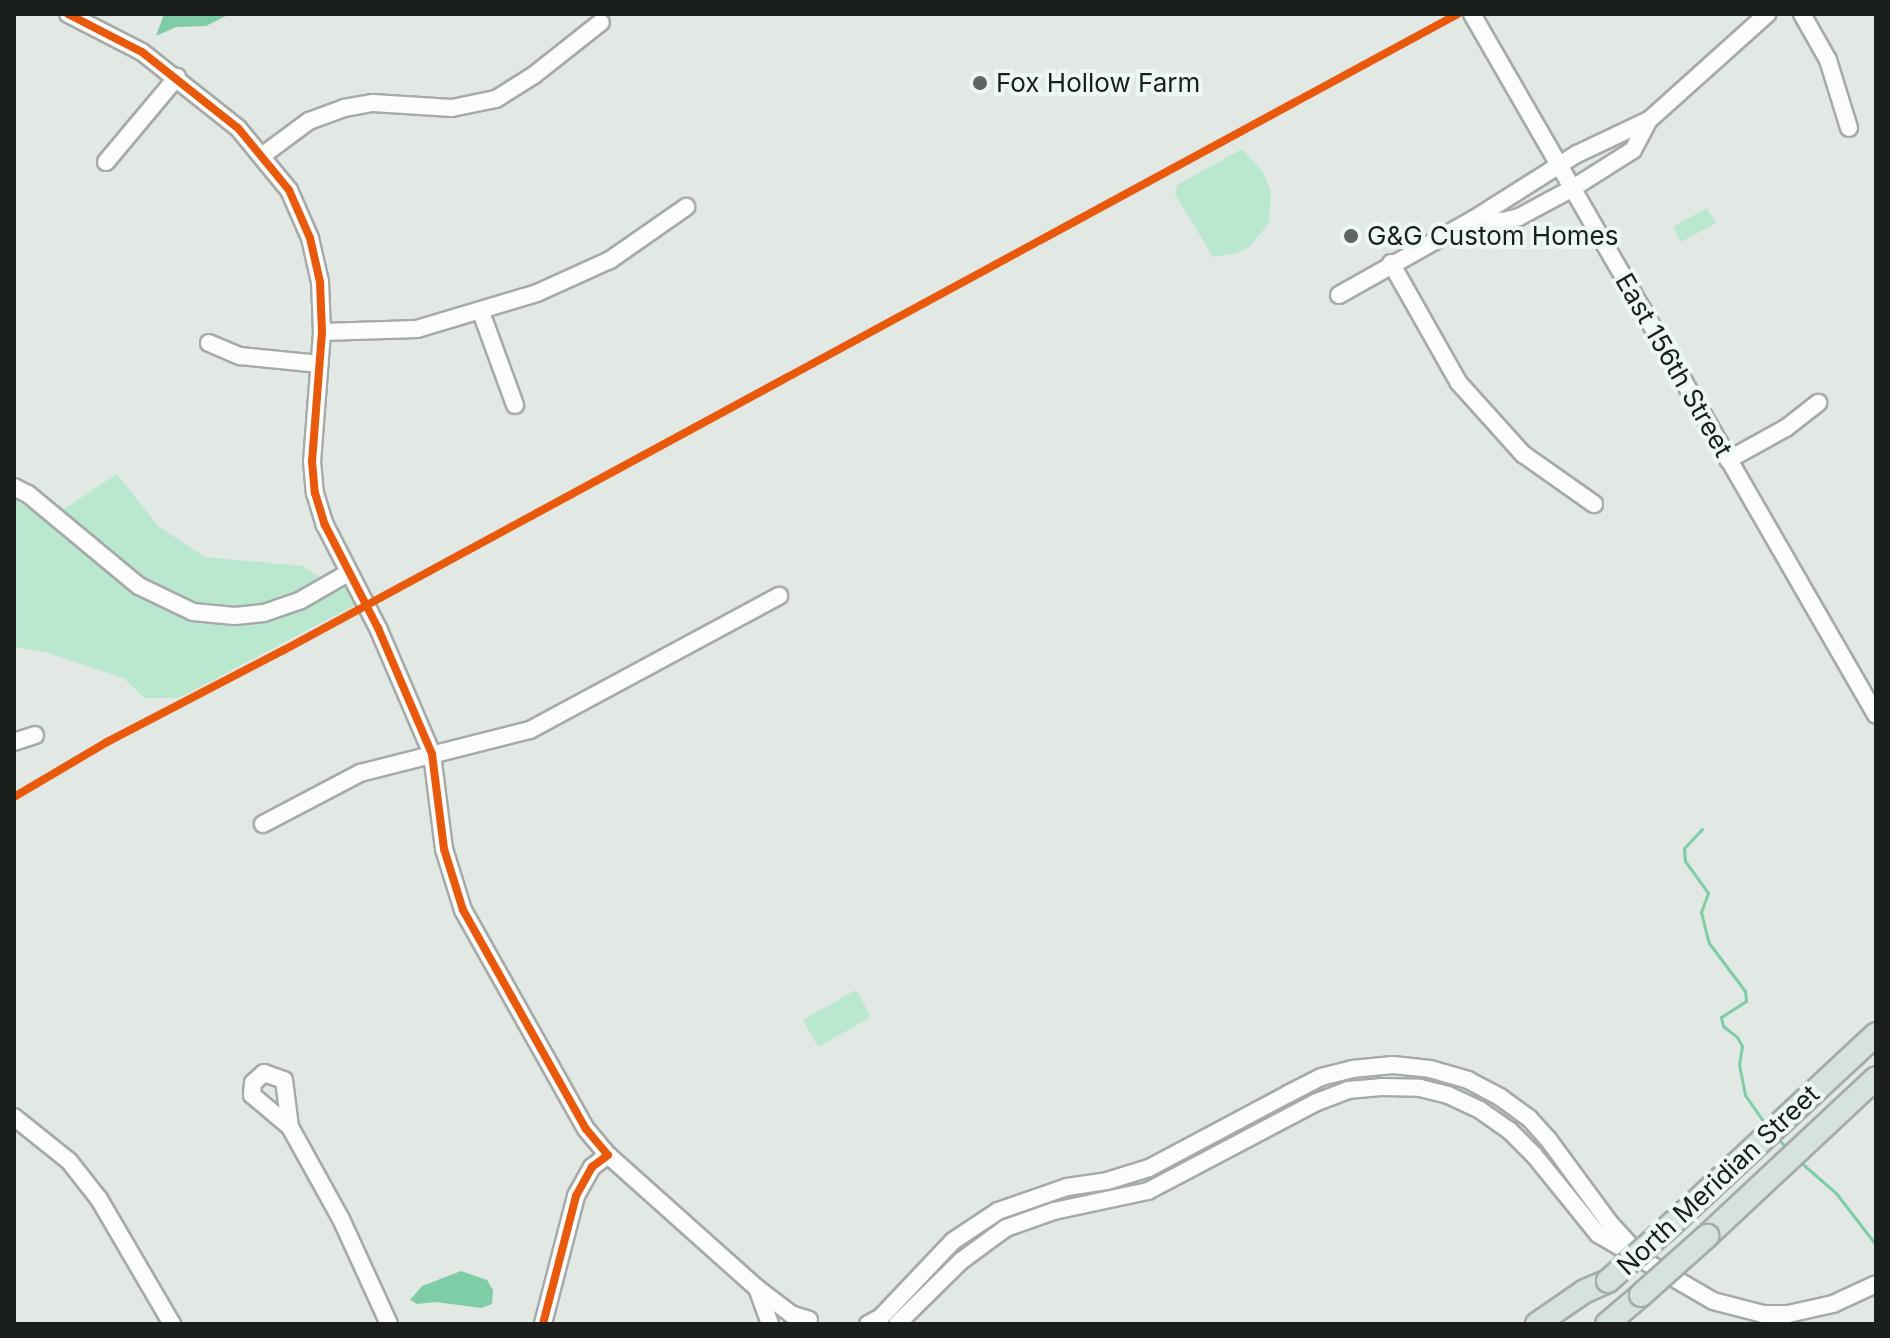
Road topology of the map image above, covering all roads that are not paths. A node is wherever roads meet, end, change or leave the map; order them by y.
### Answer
1 (68, 14) edge
2 (1472, 14) edge
3 (1767, 14) edge
4 (1802, 14) edge
5 (601, 22) dead end
6 (177, 77) junction
7 (1649, 120) junction
8 (1849, 128) dead end
9 (263, 155) junction
10 (106, 162) dead end
11 (1560, 166) junction
12 (1573, 188) junction
13 (686, 207) dead end
14 (1474, 219) junction
15 (1391, 263) junction
16 (1339, 295) dead end
17 (481, 312) junction
18 (322, 332) junction
19 (209, 343) dead end
20 (320, 364) junction
21 (1818, 403) dead end
22 (515, 405) dead end
23 (1728, 460) junction
24 (14, 487) edge
25 (1594, 504) dead end
26 (348, 573) junction
27 (779, 596) dead end
28 (1876, 715) edge
29 (35, 735) dead end
30 (14, 742) edge
31 (432, 754) junction
32 (263, 824) dead end
33 (1876, 1034) edge
34 (1876, 1078) edge
35 (14, 1117) edge
36 (290, 1127) dead end
37 (608, 1155) junction
38 (1608, 1281) junction
39 (1681, 1283) junction
40 (1876, 1284) edge
41 (757, 1288) junction
42 (1641, 1295) junction
43 (816, 1322) edge
44 (172, 1324) edge
45 (389, 1324) edge
46 (543, 1324) edge
47 (770, 1324) edge
48 (792, 1324) edge
49 (868, 1324) edge
50 (897, 1324) edge
51 (1537, 1324) edge
52 (1558, 1324) edge
53 (1607, 1324) edge
54 (1622, 1324) edge

1 - 6 street
2 - 11 street, East 156th Street
3 - 7 street
4 - 8 street
5 - 9 street
6 - 9 street
6 - 10 street
7 - 11 street
7 - 12 street
9 - 18 street
11 - 12 street, East 156th Street
11 - 14 street
12 - 14 street
12 - 23 street, East 156th Street
13 - 17 street
14 - 15 street
15 - 16 street
15 - 25 street
17 - 18 street
17 - 22 street
18 - 20 street
19 - 20 street
20 - 26 street
21 - 23 street
23 - 28 street, East 156th Street
24 - 26 street
26 - 31 street
27 - 31 street
29 - 30 street
31 - 32 street
31 - 37 street
33 - 38 highway, North Meridian Street, bridge
34 - 42 highway, North Meridian Street, bridge
35 - 44 street
36 - 45 street
37 - 41 street
37 - 46 street
38 - 51 highway
38 - 52 highway, North Meridian Street
39 - 40 street
39 - 49 street
39 - 50 street
41 - 43 street
41 - 47 street
42 - 53 highway, North Meridian Street
42 - 54 highway
43 - 48 street

